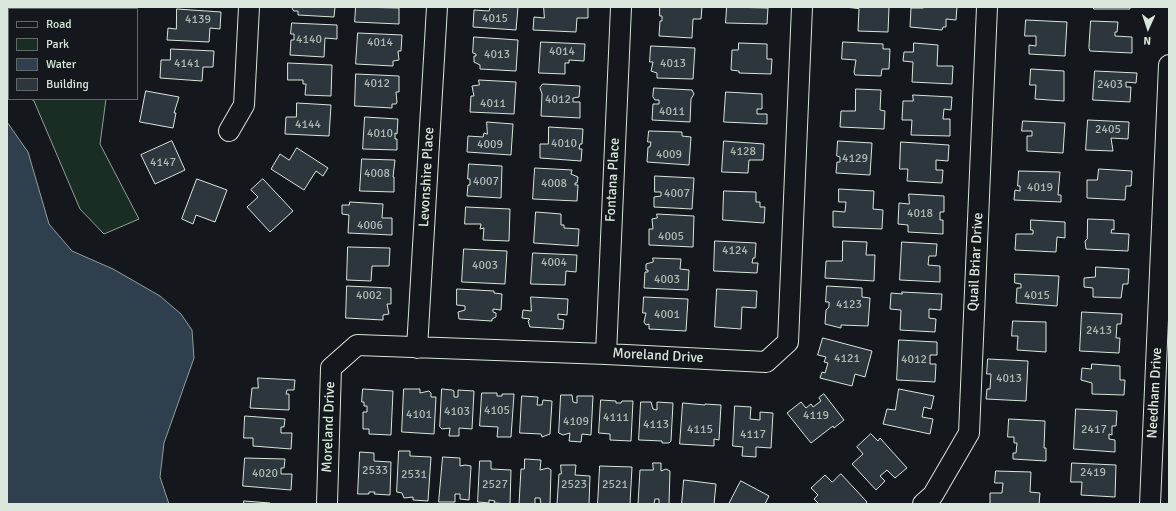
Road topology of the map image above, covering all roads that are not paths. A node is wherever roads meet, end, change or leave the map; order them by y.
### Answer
1 (249, 7) edge
2 (437, 7) edge
3 (621, 7) edge
4 (802, 7) edge
5 (987, 7) edge
6 (1169, 65) edge
7 (229, 132) dead end
8 (417, 348) junction
9 (606, 354) junction
10 (933, 501) edge
11 (327, 504) edge
12 (1150, 504) edge

1 - 7 street
2 - 8 street, Levonshire Place
3 - 9 street, Fontana Place
4 - 9 street, Moreland Drive
5 - 10 street, Quail Briar Drive
6 - 12 street, Needham Drive
8 - 9 street, Moreland Drive
8 - 11 street, Moreland Drive

